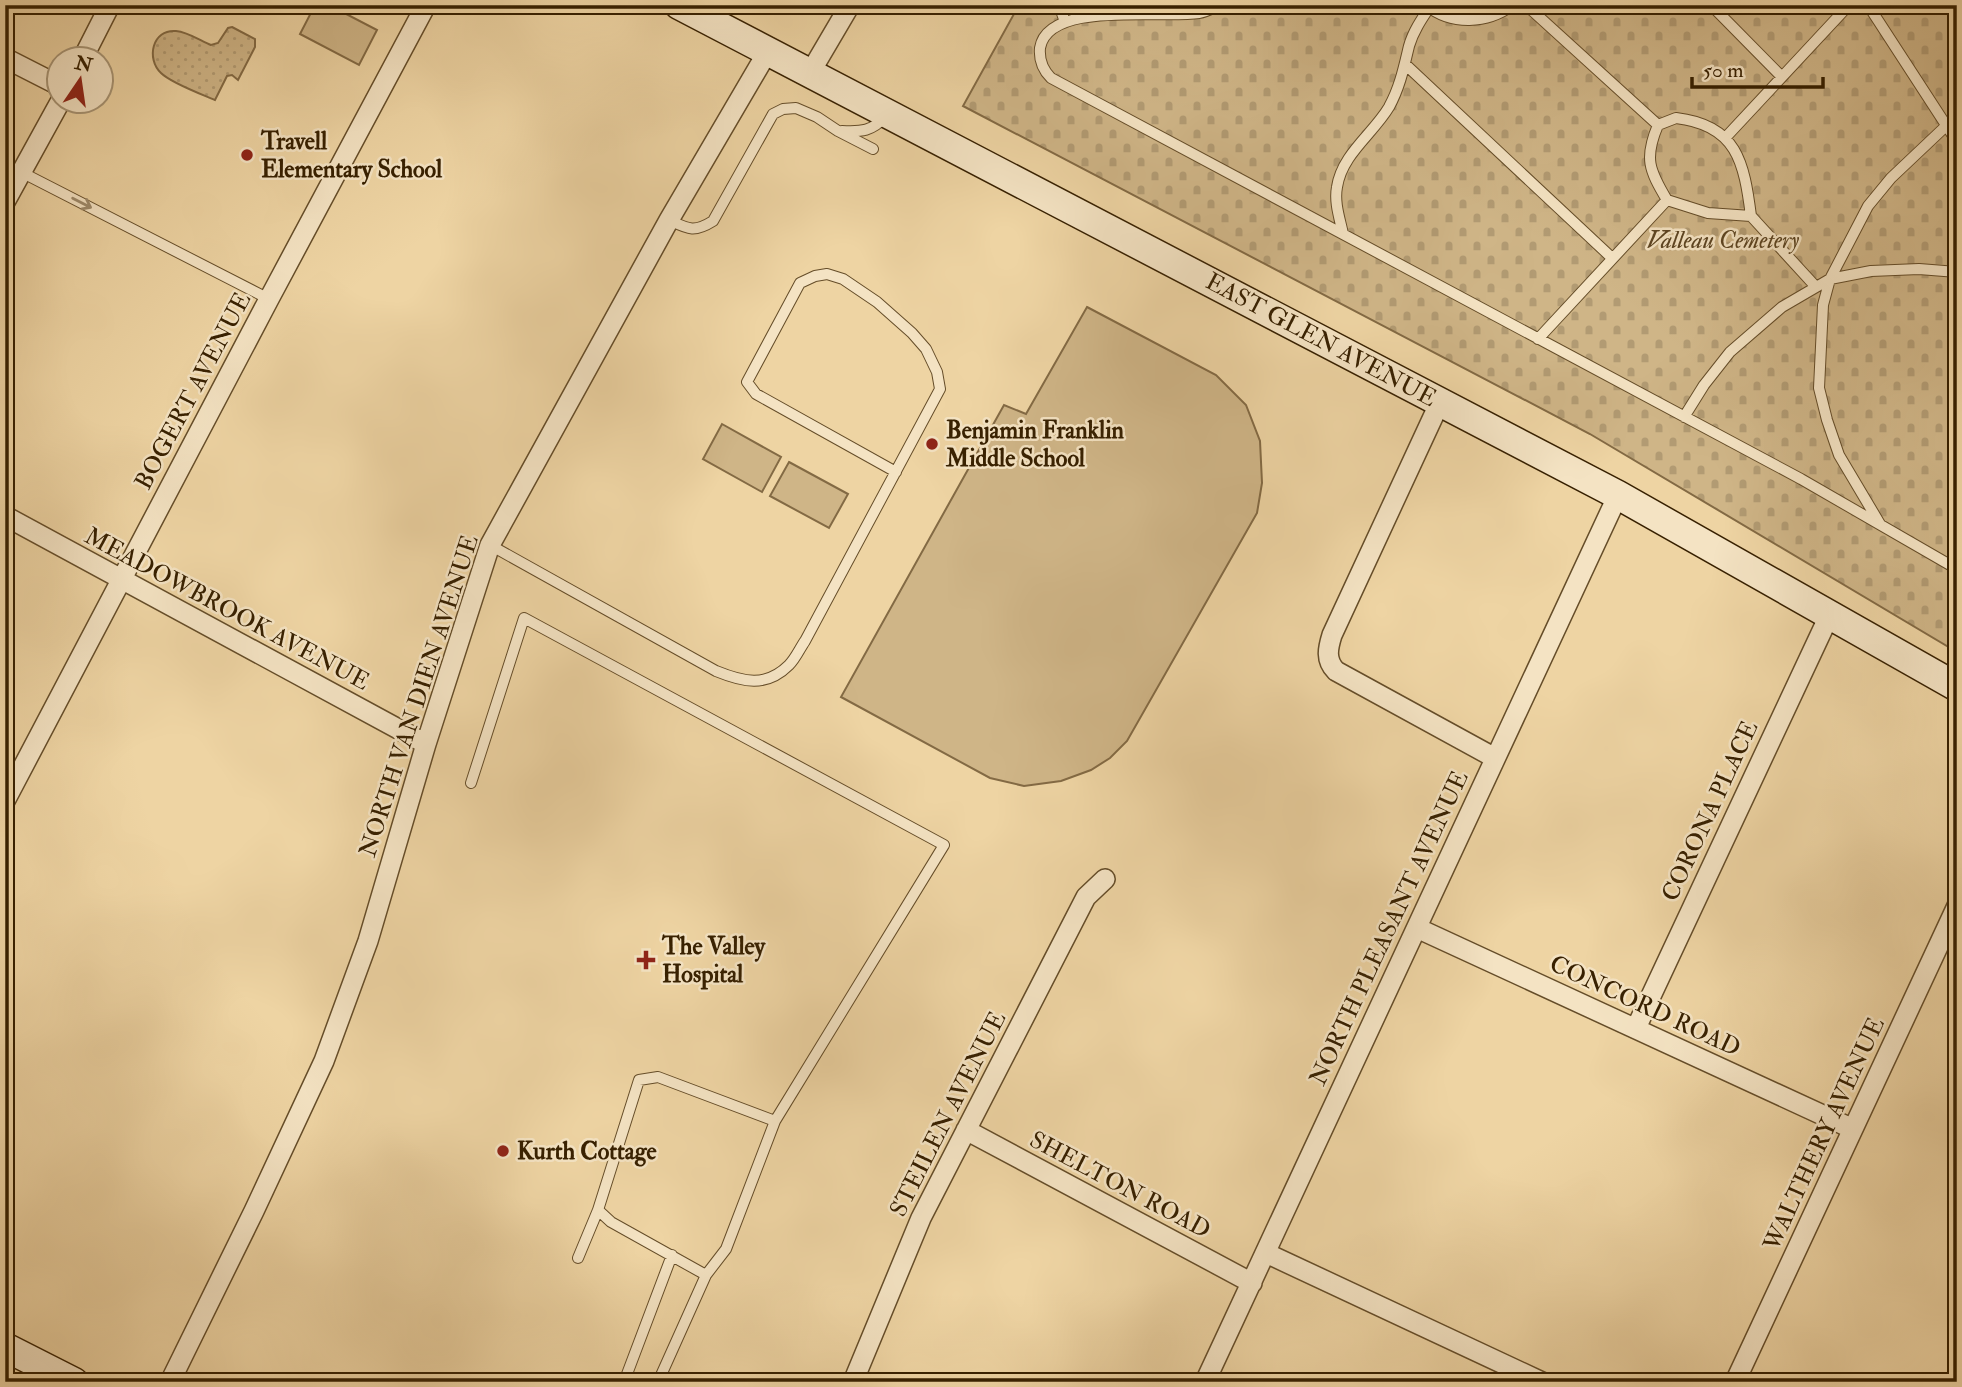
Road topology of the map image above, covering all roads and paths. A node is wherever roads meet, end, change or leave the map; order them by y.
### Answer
1 (110, 5) edge
2 (426, 5) edge
3 (679, 5) edge
4 (850, 5) edge
5 (1059, 5) edge
6 (1219, 5) edge
7 (1513, 5) edge
8 (1526, 5) edge
9 (1711, 5) edge
10 (1849, 5) edge
11 (1868, 5) edge
12 (1427, 7) edge
13 (1064, 19) junction
14 (89, 46) edge
15 (768, 51) junction
16 (5, 58) edge
17 (1406, 65) junction
18 (810, 73) junction
19 (1782, 76) junction
20 (46, 79) edge
21 (888, 113) junction
22 (52, 116) edge
23 (1658, 125) junction
24 (1946, 126) junction
25 (838, 131) junction
26 (1726, 137) junction
27 (1957, 142) edge
28 (873, 149) dead end
29 (22, 172) junction
30 (1667, 200) junction
31 (5, 202) edge
32 (1751, 216) junction
33 (669, 220) junction
34 (1343, 234) junction
35 (1612, 258) junction
36 (1957, 272) edge
37 (1830, 279) junction
38 (1816, 287) junction
39 (269, 299) junction
40 (1538, 339) junction
41 (1440, 402) junction
42 (1684, 417) junction
43 (896, 472) junction
44 (1618, 495) junction
45 (5, 516) edge
46 (1881, 525) junction
47 (490, 545) junction
48 (1957, 569) edge
49 (122, 580) junction
50 (1829, 616) junction
51 (1957, 687) edge
52 (426, 744) junction
53 (1495, 758) junction
54 (471, 783) dead end
55 (5, 801) edge
56 (1105, 879) dead end
57 (1957, 906) edge
58 (1417, 928) junction
59 (1636, 1028) junction
60 (775, 1121) junction
61 (1853, 1129) junction
62 (966, 1130) junction
63 (598, 1210) junction
64 (1266, 1252) junction
65 (672, 1255) junction
66 (578, 1258) dead end
67 (706, 1275) junction
68 (1252, 1283) junction
69 (5, 1347) edge
70 (74, 1382) edge
71 (170, 1382) edge
72 (624, 1382) edge
73 (658, 1382) edge
74 (853, 1382) edge
75 (1206, 1382) edge
76 (1542, 1382) edge
77 (1735, 1382) edge

1 - 14 street
2 - 39 street, BOGERT AVENUE
3 - 15 street, EAST GLEN AVENUE
4 - 18 street
5 - 13 lane
6 - 13 lane
7 - 12 lane
8 - 23 lane
9 - 19 lane
10 - 19 lane
11 - 24 lane
12 - 17 lane
13 - 34 lane
15 - 18 street, EAST GLEN AVENUE
15 - 33 street, NORTH VAN DIEN AVENUE
16 - 20 street
17 - 34 lane
17 - 35 lane
18 - 21 street, EAST GLEN AVENUE
19 - 26 lane
21 - 25 lane
21 - 41 street, EAST GLEN AVENUE
22 - 29 street
23 - 26 lane
23 - 30 lane
24 - 27 lane
24 - 37 lane
25 - 28 lane
25 - 33 lane
26 - 32 lane
29 - 31 street
29 -> 39 lane
30 - 32 lane
30 - 35 lane
32 - 38 lane
33 - 47 street, NORTH VAN DIEN AVENUE
34 - 40 lane
35 - 40 lane
36 - 37 lane
37 - 38 lane
37 - 46 lane
38 - 42 lane
39 - 49 street, BOGERT AVENUE
40 - 42 lane
41 - 44 street, EAST GLEN AVENUE
41 - 53 street
42 - 46 lane
43 - 43 lane
43 - 47 lane
44 - 50 street, EAST GLEN AVENUE
44 - 53 street, NORTH PLEASANT AVENUE
45 - 49 street, MEADOWBROOK AVENUE
46 - 48 lane
47 - 52 street, NORTH VAN DIEN AVENUE
49 - 52 street, MEADOWBROOK AVENUE
49 - 55 street, BOGERT AVENUE
50 - 51 street, EAST GLEN AVENUE
50 - 59 street, CORONA PLACE
52 - 71 street, NORTH VAN DIEN AVENUE
53 - 58 street, NORTH PLEASANT AVENUE
54 - 60 lane
56 - 62 street, STEILEN AVENUE
57 - 61 street, WALTHERY AVENUE
58 - 59 street, CONCORD ROAD
58 - 64 street, NORTH PLEASANT AVENUE
59 - 61 street, CONCORD ROAD
60 - 63 lane
60 - 67 lane
61 - 77 street, WALTHERY AVENUE
62 - 68 street, SHELTON ROAD
62 - 74 street, STEILEN AVENUE
63 - 65 lane
63 - 66 lane
64 - 68 street, NORTH PLEASANT AVENUE
64 - 76 street
65 - 67 lane
65 - 72 lane
67 - 73 lane
68 - 75 street, NORTH PLEASANT AVENUE
69 - 70 street

